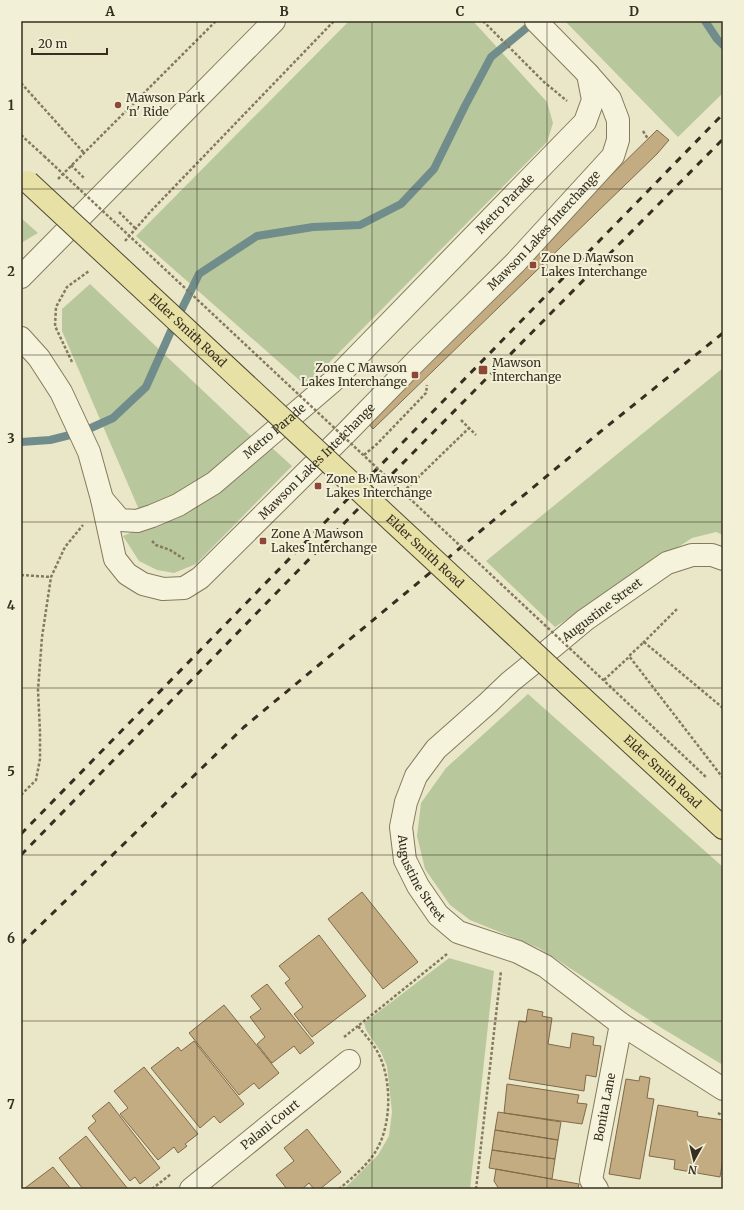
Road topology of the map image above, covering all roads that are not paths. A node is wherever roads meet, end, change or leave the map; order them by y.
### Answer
1 (274, 21) edge
2 (536, 21) edge
3 (588, 74) junction
4 (24, 179) edge
5 (24, 271) edge
6 (21, 338) edge
7 (102, 499) junction
8 (723, 559) edge
9 (723, 828) edge
10 (621, 1024) junction
11 (349, 1060) dead end
12 (723, 1089) edge
13 (191, 1189) edge
14 (597, 1189) edge

1 - 5 street
2 - 3 street
3 - 7 street, Metro Parade
3 - 7 street, Mawson Lakes Interchange
4 - 9 main road, Elder Smith Road, bridge
6 - 7 street, Metro Parade
8 - 10 street, Augustine Street
10 - 12 street, Augustine Street
10 - 14 street, Bonita Lane
11 - 13 street, Palani Court

